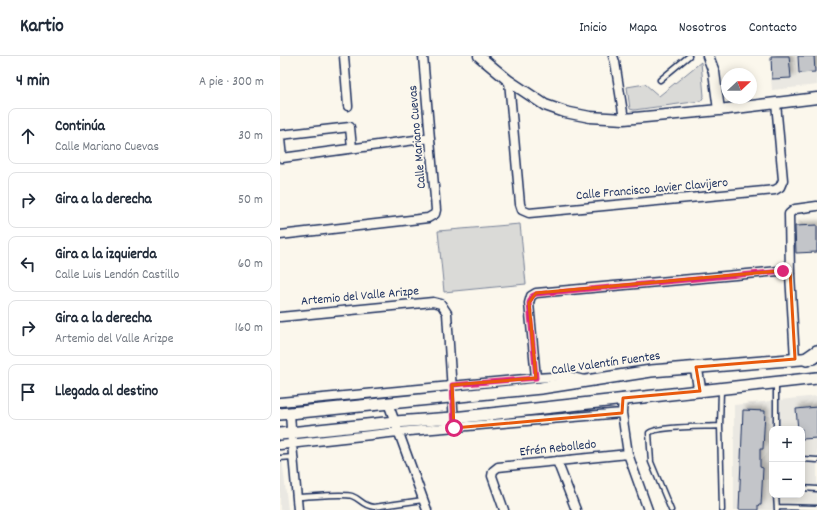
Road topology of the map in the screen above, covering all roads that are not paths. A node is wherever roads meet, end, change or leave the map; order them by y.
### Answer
1 (344, 56) edge
2 (423, 56) edge
3 (479, 56) edge
4 (612, 56) edge
5 (689, 56) edge
6 (708, 56) edge
7 (660, 80) dead end
8 (509, 81) junction
9 (817, 98) edge
10 (776, 103) junction
11 (348, 106) dead end
12 (718, 110) junction
13 (624, 119) junction
14 (280, 136) edge
15 (430, 138) junction
16 (280, 140) edge
17 (352, 148) junction
18 (817, 206) edge
19 (280, 235) edge
20 (790, 270) junction
21 (280, 317) edge
22 (809, 357) edge
23 (696, 367) junction
24 (536, 378) junction
25 (817, 378) edge
26 (588, 381) junction
27 (776, 382) junction
28 (721, 389) junction
29 (452, 391) junction
30 (700, 391) junction
31 (623, 398) junction
32 (280, 402) edge
33 (388, 403) junction
34 (285, 413) edge
35 (622, 413) junction
36 (454, 423) junction
37 (720, 426) junction
38 (776, 426) edge
39 (397, 427) junction
40 (288, 437) edge
41 (280, 444) edge
42 (628, 454) junction
43 (293, 457) junction
44 (280, 458) edge
45 (805, 458) edge
46 (557, 460) junction
47 (817, 460) edge
48 (805, 488) edge
49 (817, 489) edge
50 (297, 498) junction
51 (776, 498) edge
52 (424, 500) junction
53 (777, 508) edge
54 (817, 508) edge
55 (298, 510) edge
56 (427, 510) edge
57 (504, 510) edge
58 (576, 510) edge
59 (648, 510) edge
60 (671, 510) edge
61 (722, 510) edge

1 - 11 street
2 - 15 street, Calle Mariano Cuevas
3 - 8 street
4 - 13 street
5 - 7 lane
6 - 12 street
8 - 10 street, Calle Francisco Javier Clavijero
8 - 13 street
9 - 10 street
10 - 12 street
12 - 13 street
14 - 17 street
15 - 17 street
15 - 19 street, Calle Mariano Cuevas
16 - 17 street
18 - 20 street
20 - 22 street
20 - 24 street
21 - 29 street, Artemio del Valle Arizpe
22 - 23 main road, Calle Valentín Fuentes
23 - 26 main road, Calle Valentín Fuentes
23 - 30 main road
24 - 26 street
24 - 29 street
25 - 27 main road
26 - 29 main road, Calle Valentín Fuentes
27 - 28 main road
27 - 38 lane
28 - 30 main road
28 - 37 lane
29 - 32 street
29 - 33 main road, Calle Valentín Fuentes
29 - 36 street
30 - 31 main road
31 - 35 street
31 - 36 main road
33 - 34 main road, Calle Valentín Fuentes
33 - 39 street
34 - 40 street
35 - 36 street
35 - 42 street
36 - 39 main road
37 - 60 lane
37 - 61 lane
39 - 40 main road
39 - 52 street
40 - 41 street
40 - 43 street
42 - 46 street, Efrén Rebolledo
42 - 59 street
43 - 44 lane
43 - 50 street
45 - 47 lane
46 - 57 street, Efrén Rebolledo
46 - 58 street
48 - 49 lane
50 - 52 lane
50 - 55 street
51 - 53 lane
52 - 56 street
53 - 54 lane

